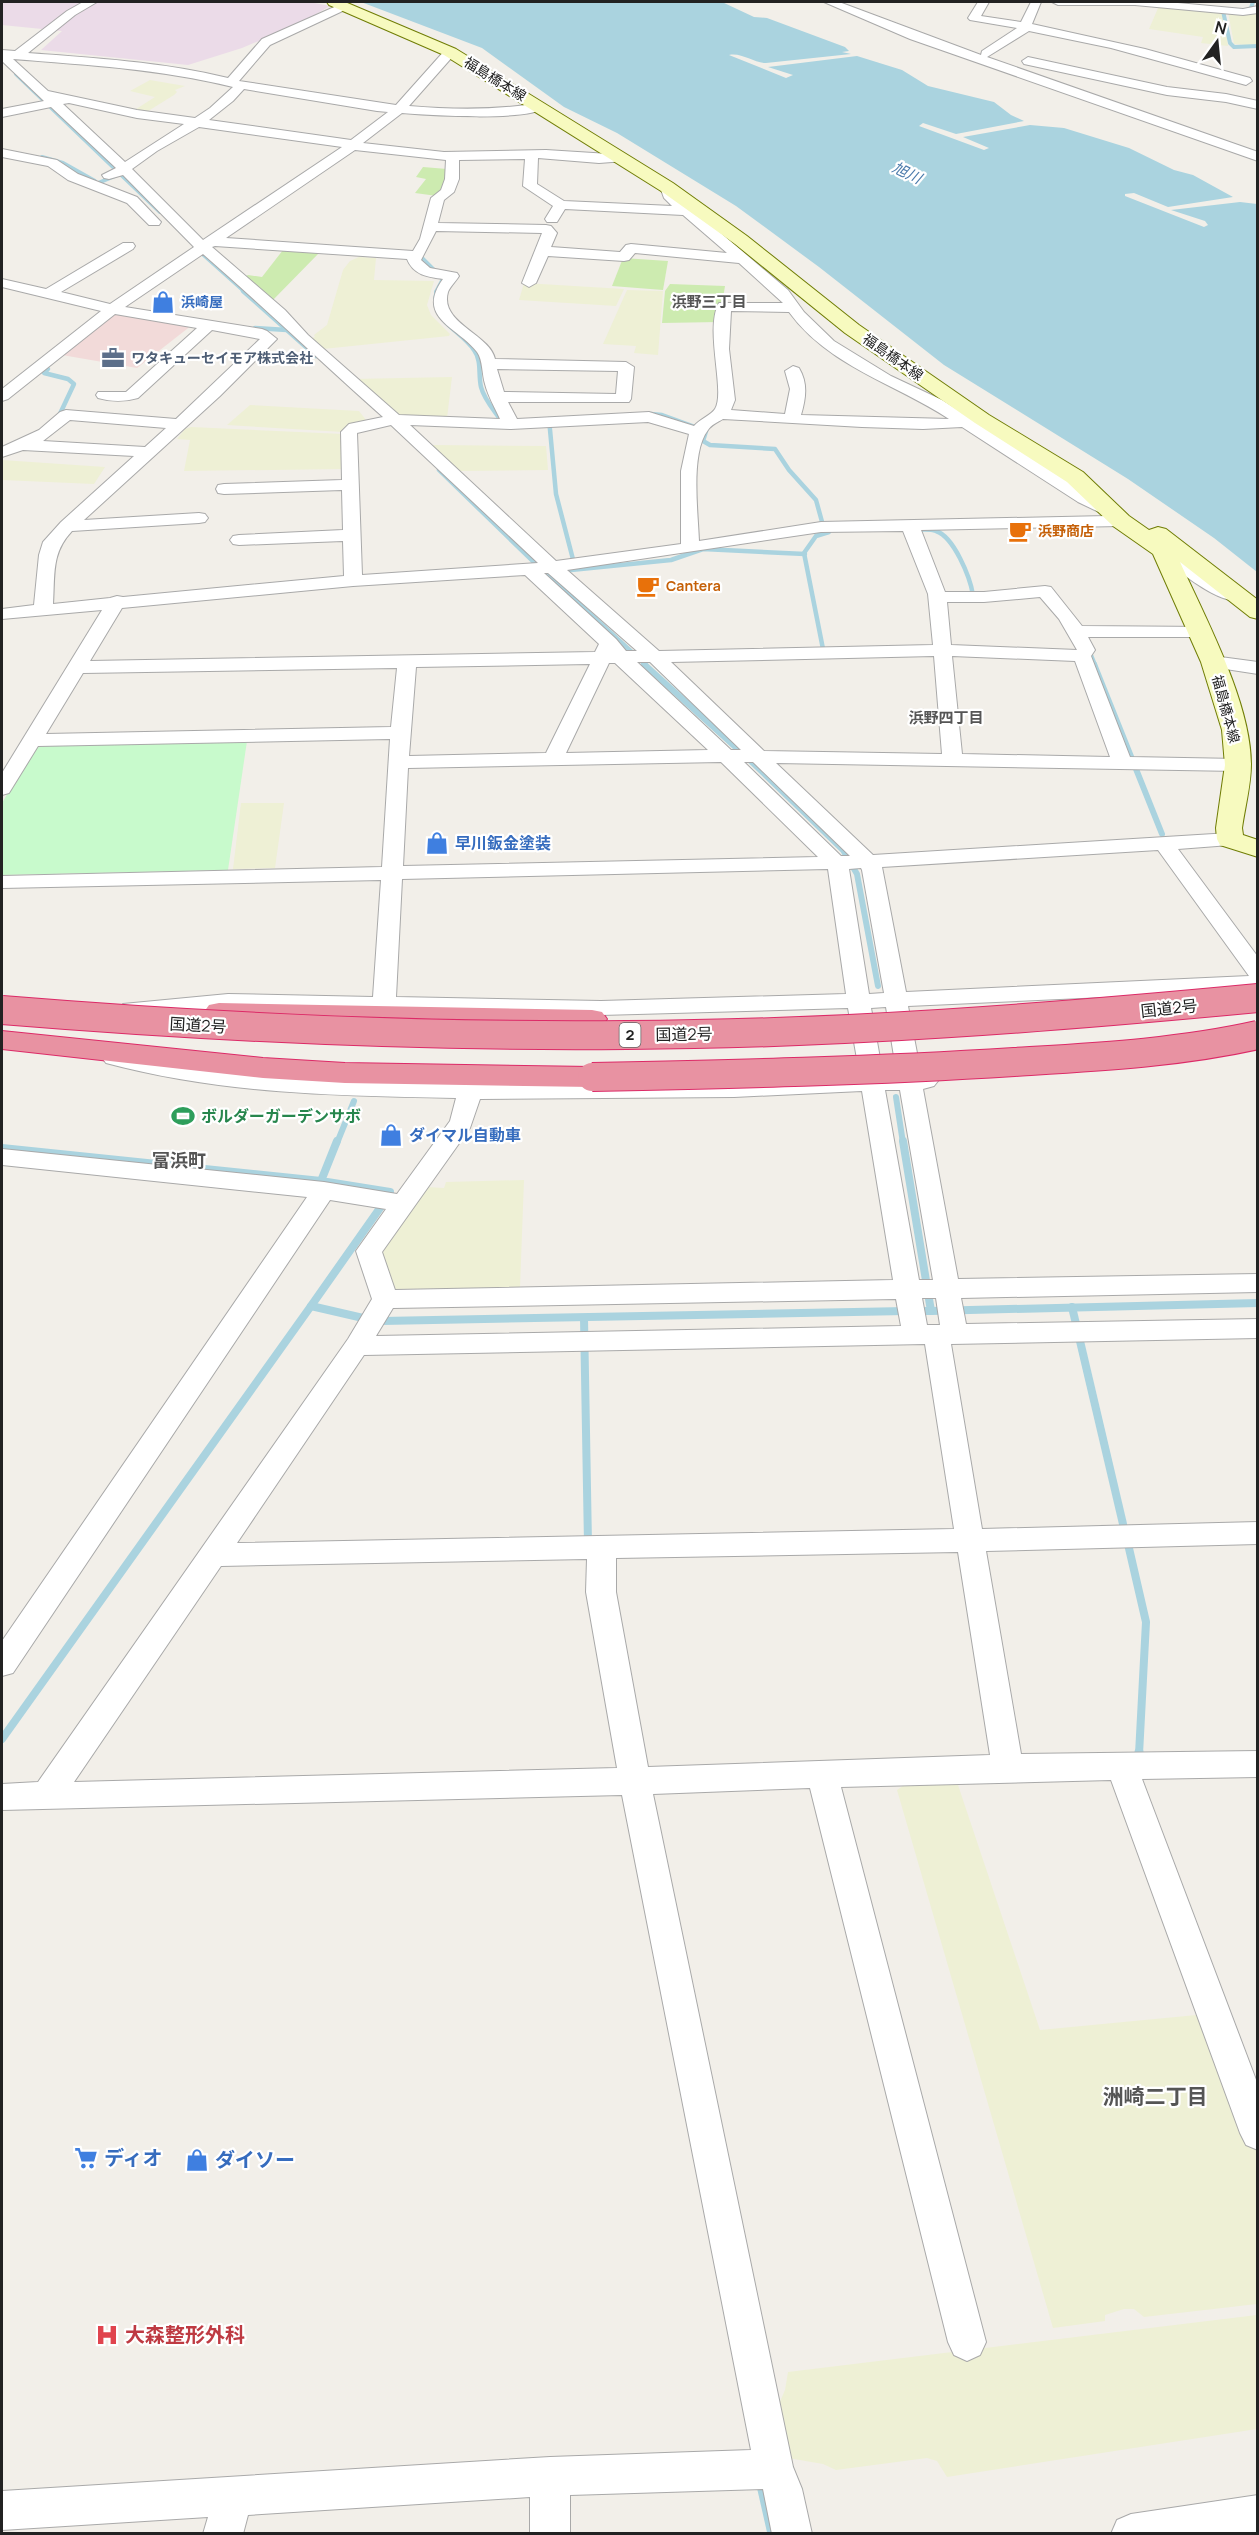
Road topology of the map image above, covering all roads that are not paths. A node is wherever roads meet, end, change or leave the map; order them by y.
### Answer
1 (90, 2) edge
2 (830, 2) edge
3 (846, 2) edge
4 (983, 2) edge
5 (1022, 2) edge
6 (1036, 2) edge
7 (1058, 2) edge
8 (1124, 2) edge
9 (339, 4) edge
10 (1254, 9) edge
11 (1025, 27) junction
12 (914, 36) junction
13 (1137, 51) junction
14 (450, 52) junction
15 (19, 54) junction
16 (986, 54) junction
17 (2, 55) edge
18 (1104, 78) junction
19 (1252, 79) edge
20 (236, 84) junction
21 (44, 97) junction
22 (1226, 98) junction
23 (1257, 105) edge
24 (539, 107) junction
25 (399, 109) junction
26 (2, 113) edge
27 (196, 123) junction
28 (352, 145) junction
29 (1256, 149) edge
30 (2, 153) edge
31 (532, 155) junction
32 (453, 156) junction
33 (620, 158) junction
34 (121, 171) junction
35 (92, 182) junction
36 (667, 187) junction
37 (561, 205) junction
38 (684, 211) junction
39 (433, 227) junction
40 (546, 228) junction
41 (190, 242) junction
42 (128, 246) dead end
43 (542, 251) junction
44 (414, 256) junction
45 (744, 259) junction
46 (2, 283) edge
47 (529, 283) dead end
48 (48, 294) junction
49 (794, 308) junction
50 (112, 309) junction
51 (209, 325) junction
52 (489, 364) junction
53 (793, 371) dead end
54 (104, 395) dead end
55 (2, 396) edge
56 (498, 397) junction
57 (721, 414) junction
58 (792, 419) junction
59 (389, 420) junction
60 (510, 421) junction
61 (964, 422) junction
62 (180, 424) junction
63 (699, 430) junction
64 (22, 445) junction
65 (2, 452) edge
66 (149, 452) junction
67 (1075, 477) junction
68 (350, 485) junction
69 (224, 489) dead end
70 (1116, 516) junction
71 (200, 518) dead end
72 (67, 526) junction
73 (911, 528) junction
74 (352, 535) junction
75 (239, 540) dead end
76 (690, 547) junction
77 (1163, 550) junction
78 (553, 568) junction
79 (353, 581) junction
80 (937, 597) junction
81 (117, 602) junction
82 (1250, 606) edge
83 (43, 609) junction
84 (2, 614) edge
85 (1199, 631) junction
86 (1079, 632) junction
87 (942, 650) junction
88 (626, 655) junction
89 (1082, 656) junction
90 (1213, 662) junction
91 (407, 663) junction
92 (76, 667) junction
93 (1257, 668) edge
94 (400, 733) junction
95 (32, 740) junction
96 (742, 756) junction
97 (554, 758) junction
98 (953, 760) junction
99 (399, 762) junction
100 (1129, 763) junction
101 (1238, 765) junction
102 (2, 789) edge
103 (1230, 839) junction
104 (1164, 844) junction
105 (1257, 849) edge
106 (852, 862) junction
107 (391, 873) junction
108 (2, 882) edge
109 (1257, 973) edge
110 (1257, 983) edge
111 (1257, 998) edge
112 (859, 1000) junction
113 (896, 1000) junction
114 (2, 1002) edge
115 (384, 1003) junction
116 (131, 1009) junction
117 (2, 1010) edge
118 (1257, 1019) edge
119 (2, 1028) edge
120 (1257, 1035) edge
121 (2, 1040) edge
122 (51, 1046) junction
123 (1257, 1046) edge
124 (911, 1082) junction
125 (872, 1083) junction
126 (470, 1091) junction
127 (2, 1156) edge
128 (324, 1190) junction
129 (404, 1204) junction
130 (1257, 1283) edge
131 (385, 1299) junction
132 (931, 1308) junction
133 (1257, 1328) edge
134 (357, 1346) junction
135 (1257, 1533) edge
136 (972, 1541) junction
137 (593, 1546) junction
138 (212, 1555) junction
139 (2, 1664) edge
140 (1257, 1764) edge
141 (1122, 1766) junction
142 (1008, 1768) junction
143 (822, 1775) junction
144 (627, 1782) junction
145 (47, 1795) junction
146 (2, 1797) edge
147 (1257, 2133) edge
148 (967, 2342) dead end
149 (763, 2469) junction
150 (550, 2476) junction
151 (234, 2496) junction
152 (2, 2511) edge
153 (1257, 2515) edge
154 (224, 2534) edge
155 (550, 2534) edge
156 (792, 2534) edge
157 (1131, 2534) edge

1 - 15 street
2 - 12 street
3 - 16 street
4 - 11 street
5 - 6 street
6 - 7 street
6 - 11 street
7 - 8 street
8 - 10 street
9 - 14 main road, 福島橋本線
9 - 20 street
11 - 13 street
11 - 16 street
12 - 16 street
12 - 29 street
13 - 18 street
13 - 19 street
14 - 24 main road, 福島橋本線
14 - 25 street
15 - 17 street
15 - 20 street
16 - 18 street
17 - 21 street
18 - 22 street
19 - 22 street
20 - 25 street
20 - 27 street
21 - 26 street
21 - 27 street
21 - 34 street
22 - 23 street
24 - 25 street
24 - 33 main road, 福島橋本線
25 - 28 street
27 - 28 street
27 - 34 street
28 - 32 street
28 - 41 street
30 - 35 street
31 - 32 street
31 - 33 street
31 - 37 street
32 - 39 street
33 - 36 main road, 福島橋本線
34 - 35 street
34 - 41 street
35 - 41 street
36 - 38 street
36 - 67 main road, 福島橋本線
37 - 38 street
37 - 40 street
38 - 45 street
39 - 40 street
39 - 44 street
40 - 43 street
41 - 44 street
41 - 50 street
41 - 59 street
42 - 48 street
43 - 45 street
43 - 47 street
44 - 52 street
45 - 49 street
46 - 48 street
48 - 50 street
49 - 57 street
49 - 61 street
50 - 51 street
50 - 55 street
51 - 54 street
51 - 62 street
52 - 56 street
52 - 56 street
53 - 58 street
56 - 60 street
57 - 58 street
57 - 63 street
58 - 61 street
59 - 60 street
59 - 68 street
59 - 78 street
60 - 63 street
61 - 70 street
62 - 64 street
62 - 66 street
63 - 76 street
64 - 65 street
64 - 66 street
66 - 72 street
67 - 70 main road, 福島橋本線
67 - 82 main road
68 - 69 street
68 - 74 street
70 - 73 street
70 - 77 main road, 福島橋本線
71 - 72 street
72 - 83 street
73 - 76 street
73 - 80 street
74 - 75 street
74 - 79 street
76 - 78 street
77 - 82 street
77 - 85 main road, 福島橋本線
78 - 79 street
78 - 88 street
78 - 88 street
79 - 81 street
80 - 86 street
80 - 87 street
81 - 83 street
81 - 92 street
83 - 84 street
85 - 86 street
85 - 90 main road, 福島橋本線
86 - 89 street
87 - 88 street
87 - 89 street
87 - 98 street
88 - 91 street
88 - 96 street
88 - 96 street
88 - 97 street
89 - 100 street
90 - 93 street
90 - 101 main road, 福島橋本線
91 - 92 street
91 - 94 street
92 - 95 street
94 - 95 street
94 - 99 street
95 - 102 street
96 - 97 street
96 - 98 street
96 - 106 street
96 - 106 street
97 - 99 street
98 - 100 street
99 - 107 street
100 - 101 street
101 - 103 main road, 福島橋本線
103 - 104 street
103 - 105 main road
104 - 106 street
104 - 109 street
106 - 107 street
106 - 112 street
106 - 113 street
107 - 108 street
107 - 115 street
110 - 113 street
111 - 116 highway, bridge
111 - 117 highway, 国道2号 / 2, bridge
112 - 113 street
112 - 115 street
112 - 125 street
113 - 124 street
114 - 116 highway
115 - 116 street
118 - 119 highway, 国道2号 / 2
120 - 122 highway, bridge
121 - 122 highway
122 - 126 street
123 - 124 street
124 - 125 street
124 - 132 street
125 - 126 street
125 - 132 street
126 - 129 street
127 - 128 street
128 - 129 street
128 - 139 street
129 - 131 street
130 - 132 street
131 - 132 street
131 - 134 street
132 - 133 street
132 - 134 street
132 - 136 street
134 - 138 street
135 - 136 street
136 - 137 street
136 - 142 street
137 - 138 street
137 - 144 street
138 - 145 street
140 - 141 street
141 - 142 street
141 - 147 street
142 - 143 street
143 - 144 street
143 - 148 street
144 - 145 street
144 - 149 street
145 - 146 street
149 - 150 street
149 - 156 street
150 - 151 street
150 - 155 street
151 - 152 street
151 - 154 street
153 - 157 street

